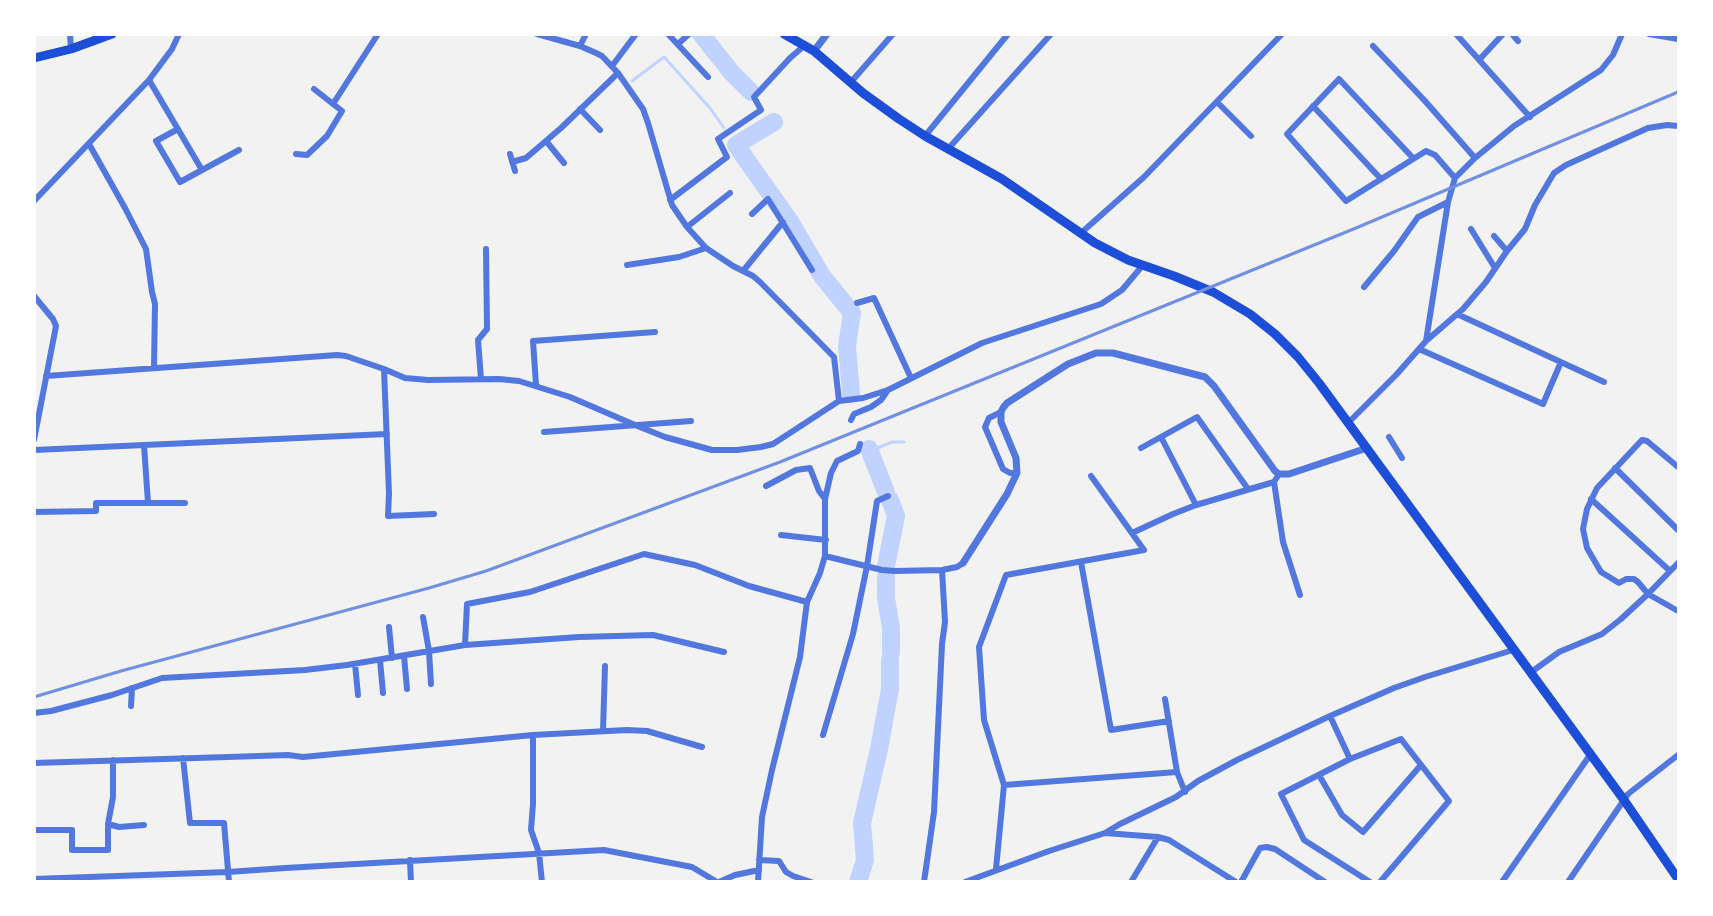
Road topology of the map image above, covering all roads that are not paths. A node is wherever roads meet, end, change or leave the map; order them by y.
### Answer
1 (70, 34) edge
2 (112, 34) edge
3 (179, 34) edge
4 (378, 34) edge
5 (537, 34) edge
6 (586, 34) edge
7 (636, 34) edge
8 (668, 34) edge
9 (689, 34) edge
10 (784, 34) edge
11 (827, 34) edge
12 (893, 34) edge
13 (1008, 34) edge
14 (1051, 34) edge
15 (1282, 34) edge
16 (1456, 34) edge
17 (1503, 34) edge
18 (1512, 34) edge
19 (1622, 34) edge
20 (1649, 34) edge
21 (1678, 39) edge
22 (1518, 40) dead end
23 (678, 44) junction
24 (805, 45) junction
25 (580, 46) junction
26 (1373, 46) dead end
27 (70, 49) junction
28 (814, 51) junction
29 (34, 58) edge
30 (1479, 60) junction
31 (612, 66) junction
32 (618, 73) junction
33 (708, 77) dead end
34 (149, 80) junction
35 (851, 82) junction
36 (314, 89) dead end
37 (1217, 102) junction
38 (333, 104) junction
39 (1313, 106) junction
40 (580, 109) junction
41 (1530, 117) junction
42 (1678, 126) edge
43 (178, 129) junction
44 (600, 130) dead end
45 (925, 136) junction
46 (1251, 136) dead end
47 (546, 141) junction
48 (88, 144) junction
49 (948, 149) junction
50 (239, 150) dead end
51 (296, 154) dead end
52 (510, 154) dead end
53 (1413, 158) junction
54 (1475, 158) junction
55 (512, 162) junction
56 (564, 163) dead end
57 (202, 170) junction
58 (515, 171) dead end
59 (1455, 178) junction
60 (1381, 179) junction
61 (730, 193) dead end
62 (670, 200) junction
63 (34, 201) edge
64 (1448, 202) junction
65 (752, 214) dead end
66 (783, 222) junction
67 (687, 227) junction
68 (1471, 229) dead end
69 (1081, 233) junction
70 (1494, 236) dead end
71 (706, 248) junction
72 (486, 249) dead end
73 (1507, 251) junction
74 (627, 265) dead end
75 (1143, 265) junction
76 (1495, 268) junction
77 (812, 270) dead end
78 (743, 271) junction
79 (1364, 287) dead end
80 (34, 296) edge
81 (857, 303) dead end
82 (1457, 314) junction
83 (655, 332) dead end
84 (1426, 341) junction
85 (1419, 349) junction
86 (1561, 362) junction
87 (154, 368) junction
88 (384, 369) junction
89 (46, 376) junction
90 (911, 378) junction
91 (481, 379) junction
92 (1604, 382) dead end
93 (536, 385) junction
94 (888, 390) junction
95 (839, 401) junction
96 (1001, 412) junction
97 (851, 420) dead end
98 (691, 421) dead end
99 (1348, 423) junction
100 (635, 425) junction
101 (544, 432) dead end
102 (387, 434) junction
103 (1161, 437) junction
104 (1389, 437) dead end
105 (34, 440) edge
106 (860, 444) dead end
107 (144, 445) junction
108 (1141, 448) dead end
109 (1367, 448) junction
110 (34, 450) edge
111 (1402, 458) dead end
112 (1615, 468) junction
113 (1678, 468) edge
114 (1017, 473) junction
115 (1279, 474) junction
116 (1091, 476) dead end
117 (1274, 482) junction
118 (766, 486) dead end
119 (1248, 489) junction
120 (888, 496) dead end
121 (825, 499) junction
122 (1591, 499) junction
123 (148, 503) junction
124 (185, 503) dead end
125 (1196, 505) junction
126 (34, 512) edge
127 (434, 514) dead end
128 (1678, 530) edge
129 (1132, 533) junction
130 (781, 535) dead end
131 (826, 540) junction
132 (825, 556) junction
133 (1081, 562) junction
134 (963, 563) joint
135 (1678, 563) edge
136 (867, 566) junction
137 (942, 570) junction
138 (1670, 571) junction
139 (1648, 594) junction
140 (1300, 595) dead end
141 (807, 602) junction
142 (1678, 611) edge
143 (423, 617) dead end
144 (389, 627) dead end
145 (465, 645) junction
146 (1513, 650) junction
147 (429, 651) junction
148 (724, 652) dead end
149 (404, 656) junction
150 (392, 658) junction
151 (380, 660) junction
152 (355, 664) junction
153 (605, 666) dead end
154 (1530, 673) junction
155 (431, 684) dead end
156 (132, 688) junction
157 (407, 689) dead end
158 (383, 693) dead end
159 (358, 695) dead end
160 (1165, 699) dead end
161 (131, 706) dead end
162 (34, 712) edge
163 (1330, 716) junction
164 (1169, 721) junction
165 (603, 731) junction
166 (533, 735) junction
167 (823, 735) dead end
168 (702, 747) dead end
169 (1590, 755) junction
170 (1678, 755) edge
171 (183, 758) junction
172 (1350, 759) junction
173 (113, 760) junction
174 (34, 763) edge
175 (1421, 765) junction
176 (1177, 772) junction
177 (1319, 775) junction
178 (1004, 785) junction
179 (1185, 792) junction
180 (1624, 800) junction
181 (108, 824) junction
182 (144, 825) dead end
183 (34, 830) edge
184 (1105, 833) junction
185 (1158, 837) junction
186 (539, 853) junction
187 (410, 860) junction
188 (759, 860) junction
189 (996, 869) junction
190 (759, 870) junction
191 (228, 872) junction
192 (34, 879) edge
193 (1678, 879) edge
194 (229, 882) edge
195 (411, 882) edge
196 (542, 882) edge
197 (718, 882) edge
198 (758, 882) edge
199 (811, 882) edge
200 (924, 882) edge
201 (965, 882) edge
202 (1131, 882) edge
203 (1236, 882) edge
204 (1241, 882) edge
205 (1325, 882) edge
206 (1370, 882) edge
207 (1380, 882) edge
208 (1502, 882) edge
209 (1568, 882) edge

1 - 27 street
2 - 27 main road
3 - 34 street
4 - 38 street
5 - 25 street
6 - 25 street
7 - 31 street
8 - 23 street
9 - 23 street
10 - 24 main road
11 - 28 street
12 - 35 street
13 - 45 street
14 - 49 street
15 - 37 street
16 - 30 street
17 - 30 street
18 - 22 street
19 - 41 street
20 - 21 street
23 - 33 street
24 - 28 main road
24 - 62 street
25 - 31 street
26 - 54 street
27 - 29 main road
28 - 35 main road
30 - 41 street
31 - 32 street
32 - 40 street
32 - 62 street
34 - 43 street
34 - 48 street
35 - 45 main road
36 - 38 street
37 - 46 street
37 - 69 street
38 - 51 street
39 - 53 street
39 - 60 street
39 - 60 street
40 - 44 street
40 - 47 street
41 - 54 street
42 - 73 street
43 - 57 street
43 - 57 street
45 - 49 main road
47 - 55 street
47 - 56 street
48 - 63 street
48 - 87 street
49 - 69 main road
50 - 57 street
52 - 55 street
53 - 59 street
53 - 60 street
54 - 59 street
55 - 58 street
59 - 64 street
61 - 67 street
62 - 67 street
64 - 79 street
64 - 84 street
65 - 66 street
66 - 77 street
66 - 78 street
67 - 71 street
68 - 76 street
69 - 75 main road
70 - 73 street
71 - 74 street
71 - 78 street
72 - 91 street
73 - 76 street
75 - 90 street
75 - 99 main road
76 - 82 street
78 - 95 street
80 - 89 street
81 - 90 street
82 - 84 street
82 - 86 street
83 - 93 street
84 - 85 street
85 - 86 street
85 - 99 street
86 - 92 street
87 - 88 street
87 - 89 street
88 - 91 street
88 - 102 street
89 - 105 street
90 - 94 street
91 - 93 street
93 - 100 street
94 - 95 street
94 - 97 street
95 - 100 street
96 - 114 street
96 - 114 street
96 - 115 street
98 - 100 street
99 - 109 main road
100 - 101 street
102 - 107 street
102 - 127 street
103 - 108 street
103 - 119 street
103 - 125 street
104 - 111 street
106 - 121 street
107 - 110 street
107 - 123 street
109 - 115 street
109 - 146 main road
112 - 113 street
112 - 122 street
112 - 128 street
114 - 134 street
115 - 117 street
116 - 129 street
117 - 119 street
117 - 140 street
118 - 121 street
119 - 125 street
120 - 136 street
121 - 131 street
122 - 138 street
122 - 139 street
123 - 124 street
123 - 126 street
125 - 129 street
129 - 133 street
130 - 131 street
131 - 132 street
132 - 136 street
132 - 141 street
133 - 164 street
133 - 178 street
134 - 137 street
135 - 138 street
136 - 137 street
136 - 167 street
137 - 200 street
138 - 139 street
139 - 142 street
139 - 154 street
141 - 145 street
141 - 188 street
143 - 147 street
144 - 150 street
145 - 147 street
145 - 148 street
146 - 154 main road
146 - 163 street
147 - 149 street
147 - 155 street
149 - 150 street
149 - 157 street
150 - 151 street
151 - 152 street
151 - 158 street
152 - 156 street
152 - 159 street
153 - 165 street
154 - 169 main road
156 - 161 street
156 - 162 street
160 - 164 street
163 - 172 street
163 - 179 street
164 - 176 street
165 - 166 street
165 - 168 street
166 - 171 street
166 - 186 street
169 - 180 main road
169 - 208 street
170 - 180 street
171 - 173 street
171 - 191 street
172 - 175 street
172 - 177 street
173 - 174 street
173 - 181 street
175 - 177 street
175 - 207 street
176 - 178 street
176 - 179 street
177 - 206 street
178 - 189 street
179 - 184 street
180 - 193 main road
180 - 209 street
181 - 182 street
181 - 183 street
184 - 185 street
184 - 189 street
185 - 202 street
185 - 203 street
186 - 187 street
186 - 196 street
186 - 197 street
187 - 191 street
187 - 195 street
188 - 190 street
188 - 199 street
189 - 201 street
190 - 197 street
190 - 198 street
191 - 192 street
191 - 194 street
204 - 205 street

